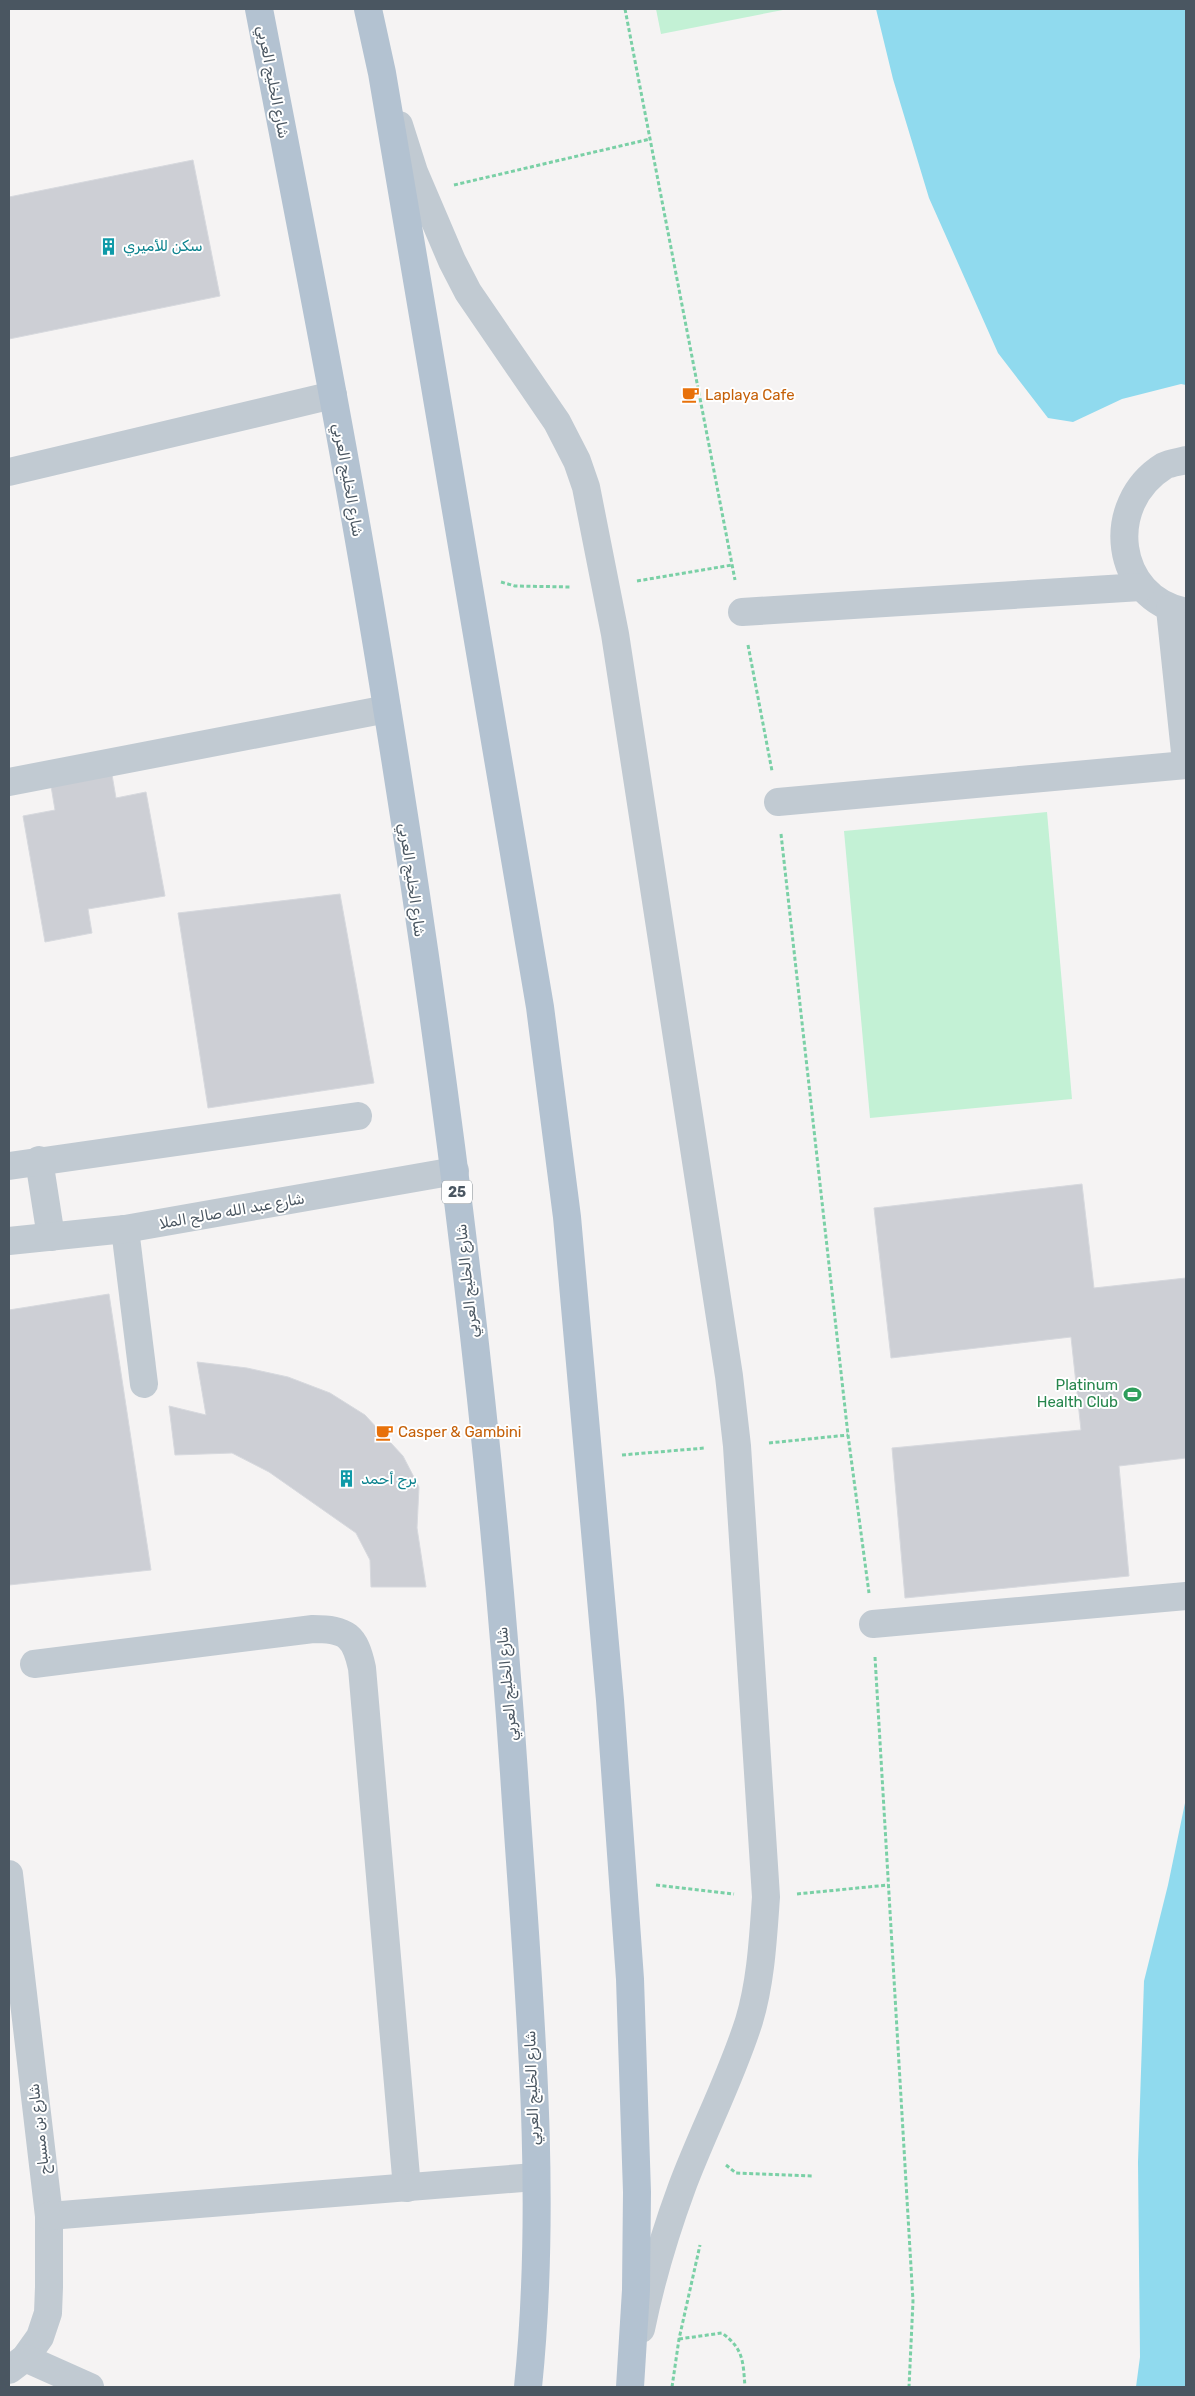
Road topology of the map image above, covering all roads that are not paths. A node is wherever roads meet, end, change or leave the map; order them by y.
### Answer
1 (259, 9) edge
2 (368, 9) edge
3 (382, 73) junction
4 (333, 395) junction
5 (1186, 460) edge
6 (9, 472) edge
7 (1141, 587) junction
8 (1178, 610) edge
9 (742, 612) road end
10 (387, 709) junction
11 (1186, 763) edge
12 (9, 782) edge
13 (778, 802) road end
14 (358, 1116) dead end
15 (39, 1160) junction
16 (9, 1166) edge
17 (455, 1171) junction
18 (125, 1229) junction
19 (51, 1237) junction
20 (9, 1241) edge
21 (144, 1384) dead end
22 (1186, 1596) edge
23 (873, 1624) road end
24 (34, 1664) dead end
25 (9, 1874) edge
26 (535, 2177) junction
27 (407, 2188) junction
28 (49, 2216) junction
29 (17, 2364) edge
30 (90, 2387) edge
31 (528, 2387) edge
32 (630, 2387) edge

1 - 4 main road, شارع الخليج العربي / 25
2 - 3 main road
3 - 32 main road
3 - 32 street
4 - 6 street
4 - 10 main road, شارع الخليج العربي / 25
5 - 7 street
7 - 8 street
7 - 9 street
8 - 11 street
10 - 12 street
10 - 17 main road, شارع الخليج العربي / 25
11 - 13 street
14 - 15 street
15 - 16 street
15 - 19 street
17 - 18 street, شارع عبد الله صالح الملا
17 - 26 main road, شارع الخليج العربي / 25
18 - 19 street, شارع عبد الله صالح الملا
18 - 21 street
19 - 20 street, شارع عبد الله صالح الملا
22 - 23 street
24 - 27 street
25 - 28 street, شارع بن مسباح
26 - 27 street
26 - 31 main road, شارع الخليج العربي / 25
27 - 28 street
28 - 29 street, شارع بن مسباح
29 - 30 street

